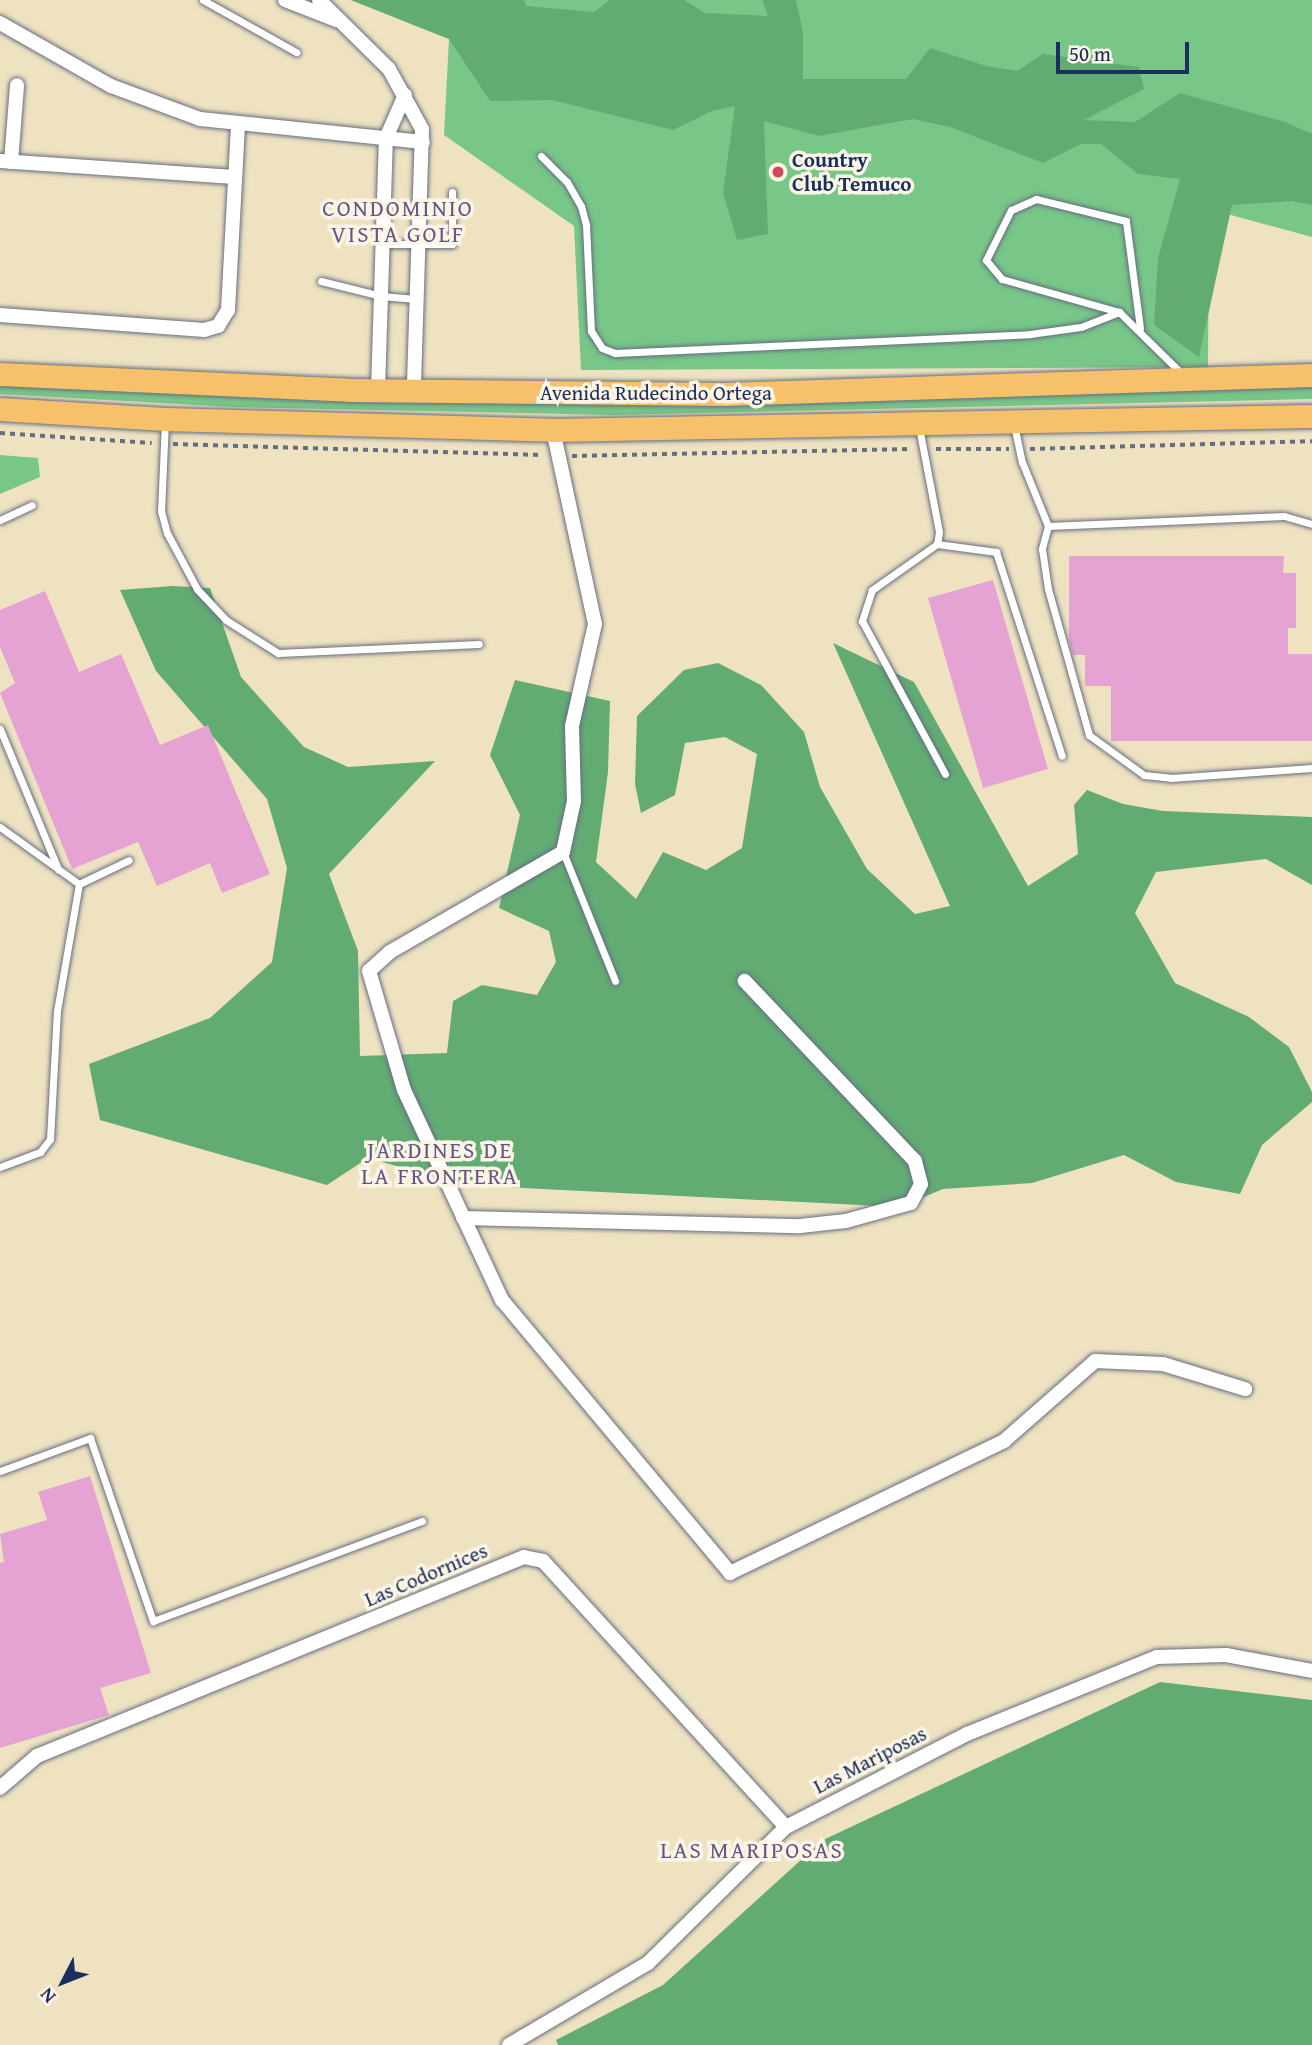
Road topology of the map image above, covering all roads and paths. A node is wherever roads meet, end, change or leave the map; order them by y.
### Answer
1 (203, 0) edge
2 (285, 0) edge
3 (319, 0) edge
4 (338, 21) junction
5 (0, 23) edge
6 (296, 52) dead end
7 (18, 85) dead end
8 (405, 95) junction
9 (238, 126) junction
10 (386, 138) junction
11 (423, 142) junction
12 (541, 156) dead end
13 (6, 162) edge
14 (234, 177) junction
15 (452, 192) dead end
16 (383, 244) junction
17 (417, 244) junction
18 (321, 281) dead end
19 (381, 296) junction
20 (416, 299) junction
21 (1119, 312) junction
22 (0, 315) edge
23 (1140, 328) junction
24 (0, 374) edge
25 (1312, 375) edge
26 (1186, 378) junction
27 (378, 390) junction
28 (414, 390) junction
29 (0, 409) edge
30 (1312, 416) edge
31 (165, 419) junction
32 (1014, 423) junction
33 (919, 425) junction
34 (554, 430) junction
35 (32, 505) dead end
36 (0, 520) edge
37 (1312, 524) edge
38 (1048, 526) junction
39 (937, 544) junction
40 (479, 644) dead end
41 (0, 729) edge
42 (1062, 756) dead end
43 (1312, 768) edge
44 (945, 774) dead end
45 (0, 827) edge
46 (564, 852) junction
47 (129, 860) dead end
48 (58, 869) junction
49 (79, 884) junction
50 (615, 981) dead end
51 (745, 981) dead end
52 (0, 1167) edge
53 (463, 1217) junction
54 (1245, 1389) dead end
55 (0, 1471) edge
56 (422, 1521) dead end
57 (1312, 1671) edge
58 (0, 1788) edge
59 (786, 1827) junction
60 (509, 2045) edge

1 - 6 lane
2 - 4 street
3 - 4 street
4 - 8 street
5 - 9 street
7 - 13 street
8 - 10 street
8 - 11 street
9 - 10 street
9 - 14 street
10 - 11 street
10 - 16 street
11 - 17 street
12 - 21 lane
13 - 14 street
14 - 22 street
15 - 17 lane
16 - 17 lane
16 - 19 street
17 - 20 street
18 - 19 lane
19 - 20 lane
19 - 27 street
20 - 28 street
21 - 23 lane
21 - 23 lane
23 - 26 lane
24 - 27 main road, Avenida Rudecindo Ortega
25 - 26 main road, Avenida Rudecindo Ortega
26 - 28 main road, Avenida Rudecindo Ortega
27 - 28 main road, Avenida Rudecindo Ortega
29 - 31 main road, Avenida Rudecindo Ortega
30 - 32 main road, Avenida Rudecindo Ortega
31 - 34 main road, Avenida Rudecindo Ortega
31 - 40 lane
32 - 33 main road, Avenida Rudecindo Ortega
32 - 38 lane
33 - 34 main road, Avenida Rudecindo Ortega
33 - 39 lane
34 - 46 street
35 - 36 lane
37 - 38 lane
38 - 43 lane
39 - 42 lane
39 - 44 lane
41 - 48 lane
45 - 48 lane
46 - 50 lane
46 - 53 street
47 - 49 lane
48 - 49 lane
49 - 52 lane
51 - 53 street
53 - 54 street
55 - 56 lane
57 - 59 street, Las Mariposas
58 - 59 street, Las Codornices
59 - 60 street, Las Mariposas

